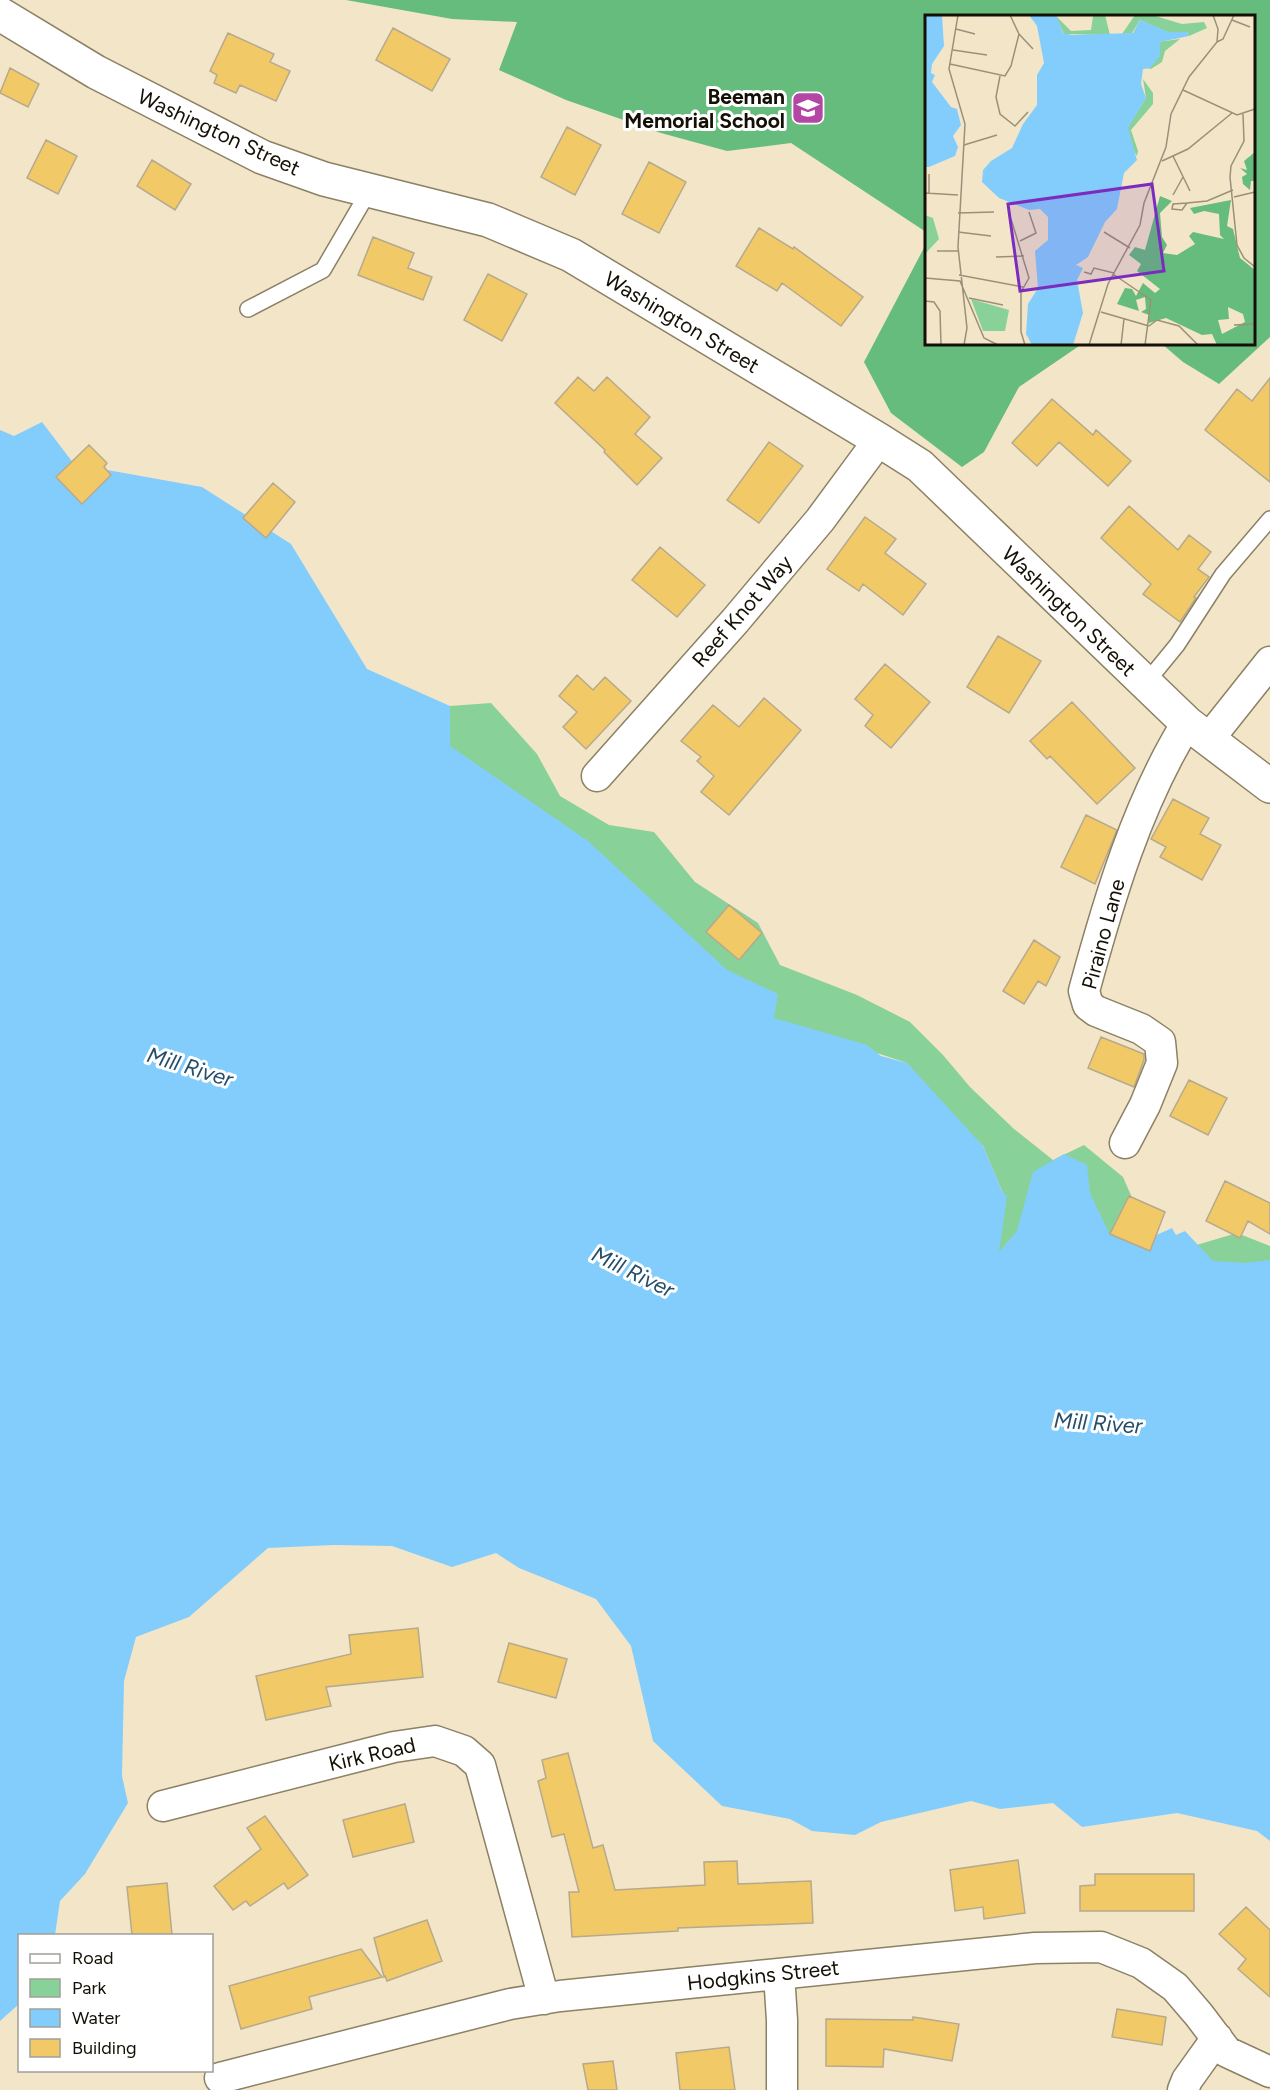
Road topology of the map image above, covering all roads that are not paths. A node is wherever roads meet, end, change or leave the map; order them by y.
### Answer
1 (0, 14) edge
2 (369, 191) junction
3 (248, 309) dead end
4 (879, 440) junction
5 (1270, 519) edge
6 (1270, 662) edge
7 (1145, 684) junction
8 (1198, 731) junction
9 (597, 776) dead end
10 (1270, 786) edge
11 (1125, 1143) dead end
12 (163, 1806) dead end
13 (778, 1974) junction
14 (544, 1999) junction
15 (1217, 2038) junction
16 (1270, 2072) edge
17 (220, 2078) dead end
18 (782, 2090) edge
19 (1183, 2090) edge

1 - 2 main road, Washington Street
2 - 3 lane
2 - 4 main road, Washington Street
4 - 7 main road, Washington Street
4 - 9 street, Reef Knot Way
5 - 7 lane
6 - 8 street
7 - 8 main road, Washington Street
8 - 10 main road, Washington Street
8 - 11 street, Piraino Lane
12 - 14 street, Kirk Road
13 - 14 street, Hodgkins Street
13 - 15 street, Hodgkins Street
13 - 18 street
14 - 17 street, Hodgkins Street
15 - 16 street, Hodgkins Street
15 - 19 street

